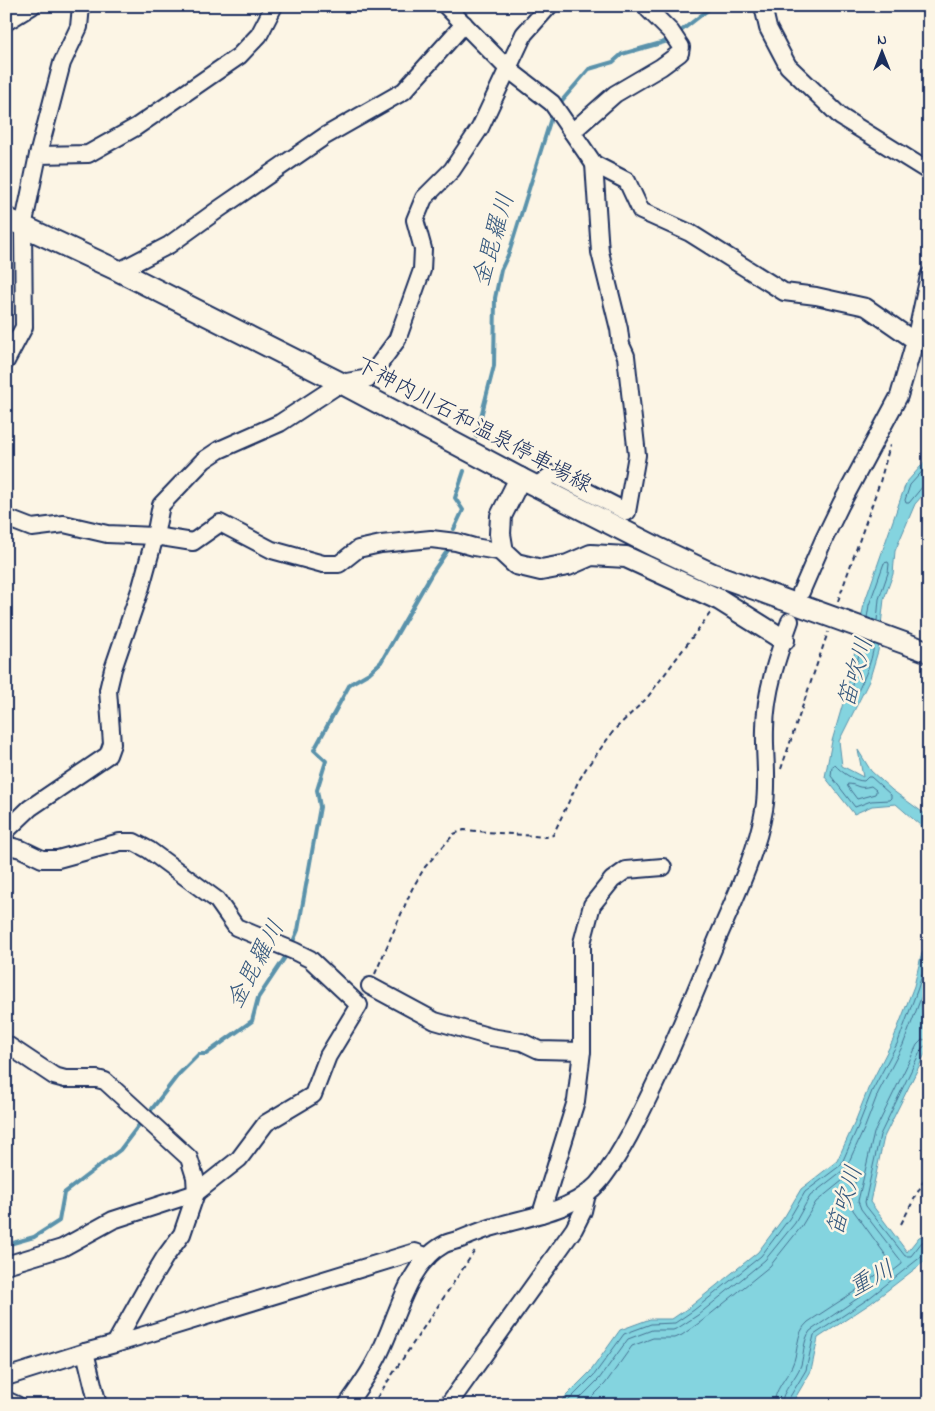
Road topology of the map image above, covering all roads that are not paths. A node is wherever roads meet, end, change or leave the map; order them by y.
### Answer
1 (32, 6) edge
2 (81, 6) edge
3 (274, 6) edge
4 (446, 6) edge
5 (549, 6) edge
6 (650, 6) edge
7 (763, 6) edge
8 (6, 22) edge
9 (464, 24) junction
10 (508, 69) junction
11 (572, 132) junction
12 (38, 155) junction
13 (594, 164) junction
14 (928, 172) edge
15 (15, 222) edge
16 (119, 272) junction
17 (929, 276) edge
18 (915, 341) junction
19 (6, 361) edge
20 (341, 383) junction
21 (528, 482) junction
22 (6, 518) edge
23 (155, 536) junction
24 (503, 552) junction
25 (801, 592) dead end
26 (790, 621) dead end
27 (784, 640) junction
28 (929, 652) edge
29 (6, 831) edge
30 (6, 845) edge
31 (663, 868) dead end
32 (370, 986) road end
33 (6, 1044) edge
34 (582, 1051) junction
35 (196, 1193) junction
36 (586, 1194) junction
37 (540, 1214) junction
38 (428, 1257) junction
39 (6, 1265) edge
40 (115, 1344) junction
41 (85, 1352) junction
42 (6, 1377) edge
43 (6, 1400) edge
44 (17, 1405) edge
45 (98, 1405) edge
46 (347, 1405) edge
47 (448, 1405) edge

1 - 8 street
2 - 12 street
3 - 12 street
4 - 9 street
5 - 10 street
6 - 11 street
7 - 14 street
9 - 10 street
9 - 16 street
10 - 11 street
10 - 20 street
11 - 13 street
12 - 15 street
13 - 18 street
13 - 21 street
15 - 16 main road, 下神内川石和温泉停車場線
15 - 19 street
16 - 20 main road, 下神内川石和温泉停車場線
17 - 18 street
18 - 25 street
20 - 21 main road, 下神内川石和温泉停車場線
20 - 23 street
21 - 24 main road
21 - 28 main road, 下神内川石和温泉停車場線
22 - 23 street
23 - 24 street
23 - 29 street
24 - 27 main road
26 - 27 street
27 - 36 street
30 - 35 street
31 - 34 street
32 - 34 street
33 - 35 street
34 - 37 street
35 - 39 street
35 - 40 street
36 - 37 street
36 - 47 street
37 - 38 street
38 - 40 street
38 - 46 street
40 - 41 street
41 - 42 street
41 - 45 street
43 - 44 street

